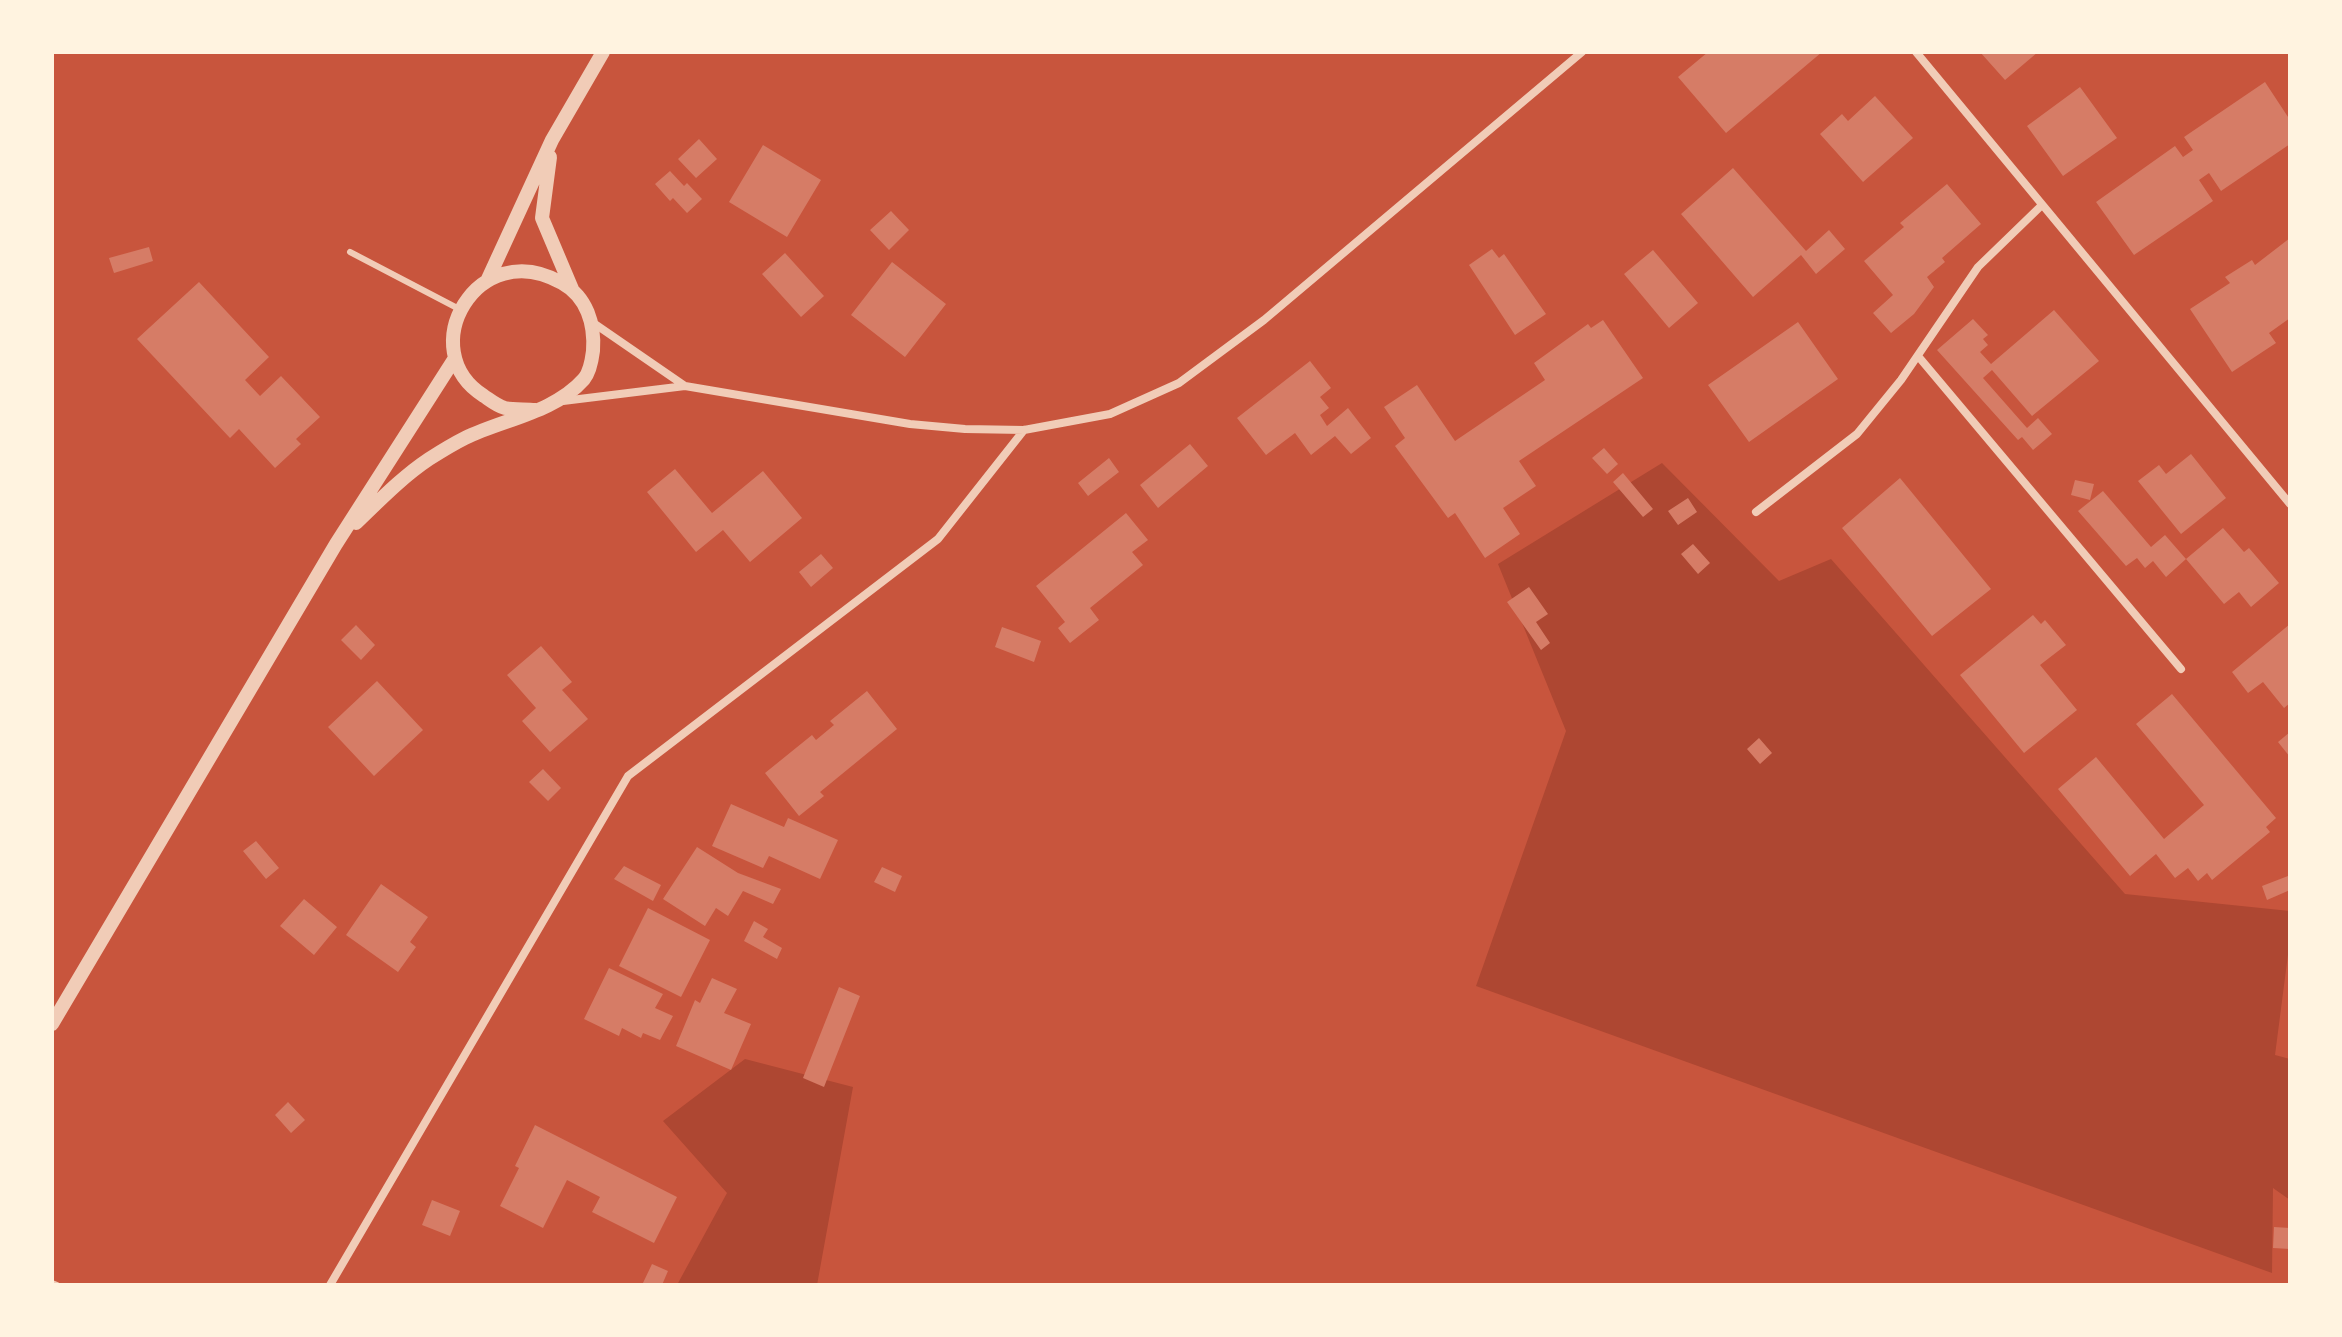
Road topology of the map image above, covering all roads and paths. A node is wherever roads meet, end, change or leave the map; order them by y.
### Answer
1 (603, 52) edge
2 (1582, 52) edge
3 (1916, 52) edge
4 (552, 140) junction
5 (2042, 205) junction
6 (350, 252) dead end
7 (488, 279) junction
8 (572, 289) junction
9 (461, 310) junction
10 (592, 322) junction
11 (1918, 356) junction
12 (455, 358) junction
13 (685, 386) junction
14 (558, 401) junction
15 (535, 410) junction
16 (1024, 430) junction
17 (2290, 504) edge
18 (1756, 512) dead end
19 (336, 544) junction
20 (2181, 669) dead end
21 (52, 1024) edge
22 (330, 1285) edge

1 - 4 street
2 - 16 street
3 - 5 street
4 - 7 street
4 - 8 street
5 - 11 street
5 - 17 street
6 - 9 lane
7 - 8 street
7 - 9 street
8 - 10 street
9 - 12 street
10 - 13 street
10 - 14 street
11 - 18 street
11 - 20 street
12 - 15 street
12 - 19 street
13 - 14 street
13 - 16 street
14 - 15 street
15 - 19 street
16 - 22 street
19 - 21 street

